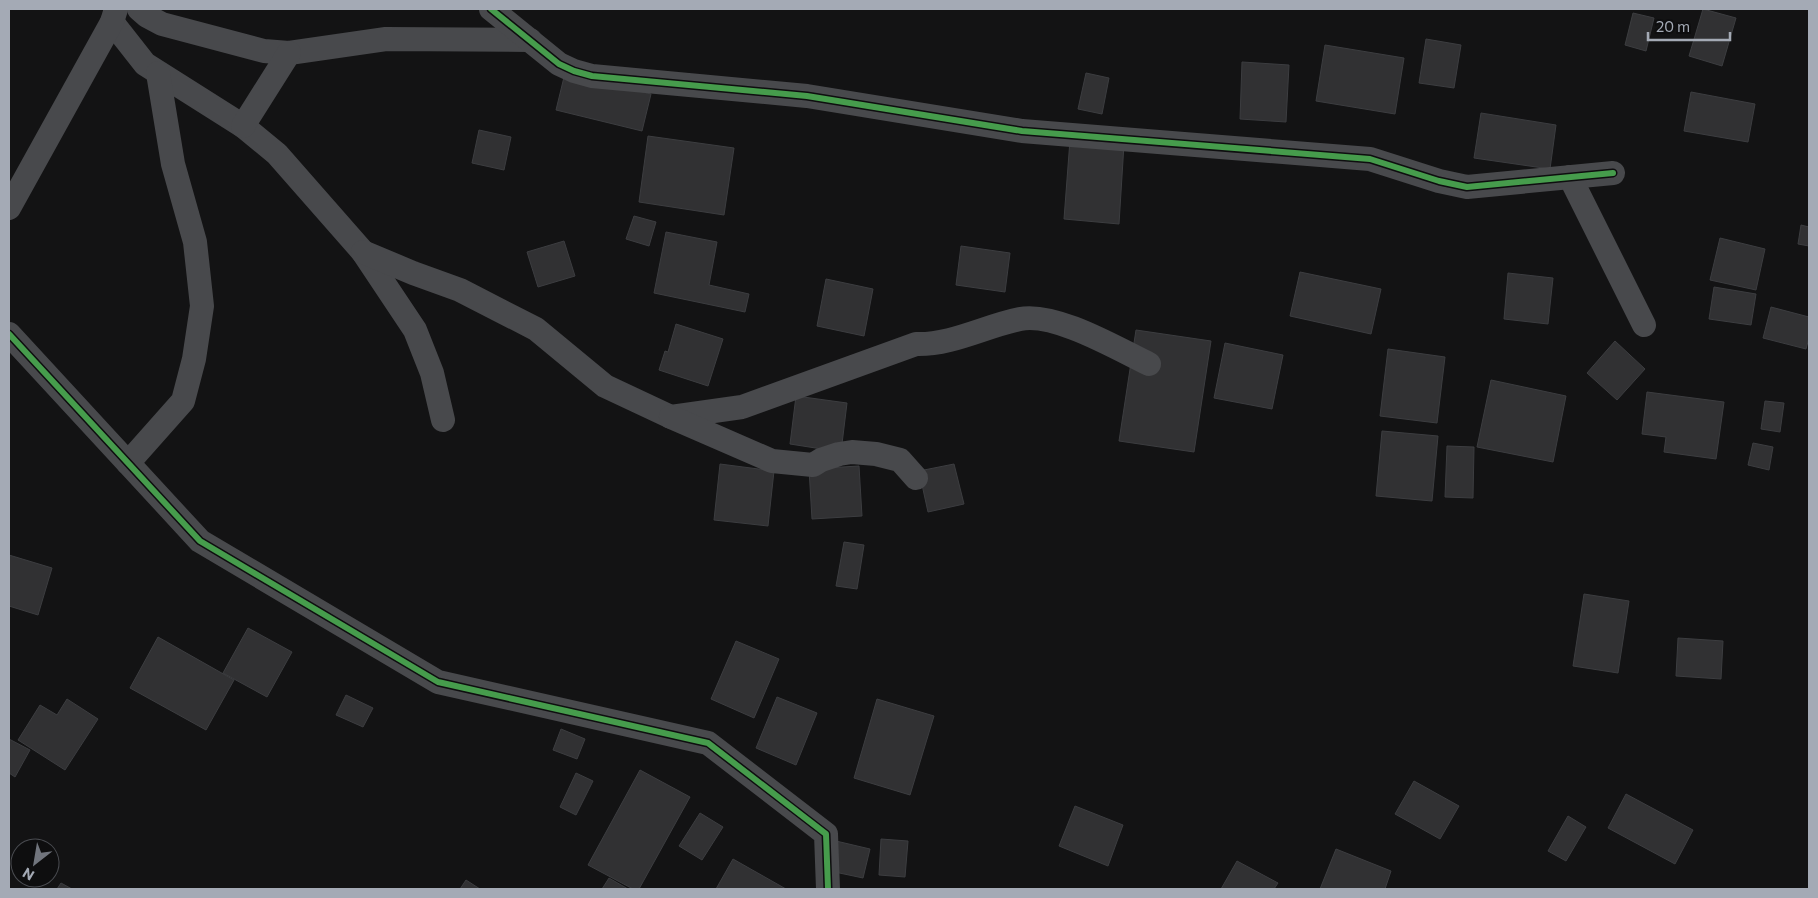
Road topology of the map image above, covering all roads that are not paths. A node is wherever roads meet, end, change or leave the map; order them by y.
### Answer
1 (138, 9) edge
2 (491, 9) edge
3 (114, 16) edge
4 (530, 40) junction
5 (289, 53) junction
6 (158, 73) junction
7 (243, 126) junction
8 (1613, 173) dead end
9 (1570, 177) junction
10 (9, 208) edge
11 (363, 252) junction
12 (1644, 325) dead end
13 (9, 334) edge
14 (1149, 364) dead end
15 (671, 417) junction
16 (443, 420) dead end
17 (128, 463) junction
18 (916, 478) dead end
19 (828, 889) edge

1 - 5 street
2 - 4 street
3 - 6 street
3 - 10 street
4 - 5 street
4 - 9 street
5 - 7 street
6 - 7 street
6 - 17 street
7 - 11 street
8 - 9 street
9 - 12 street
11 - 15 street
11 - 16 street
13 - 17 street
14 - 15 street
15 - 18 street
17 - 19 street

